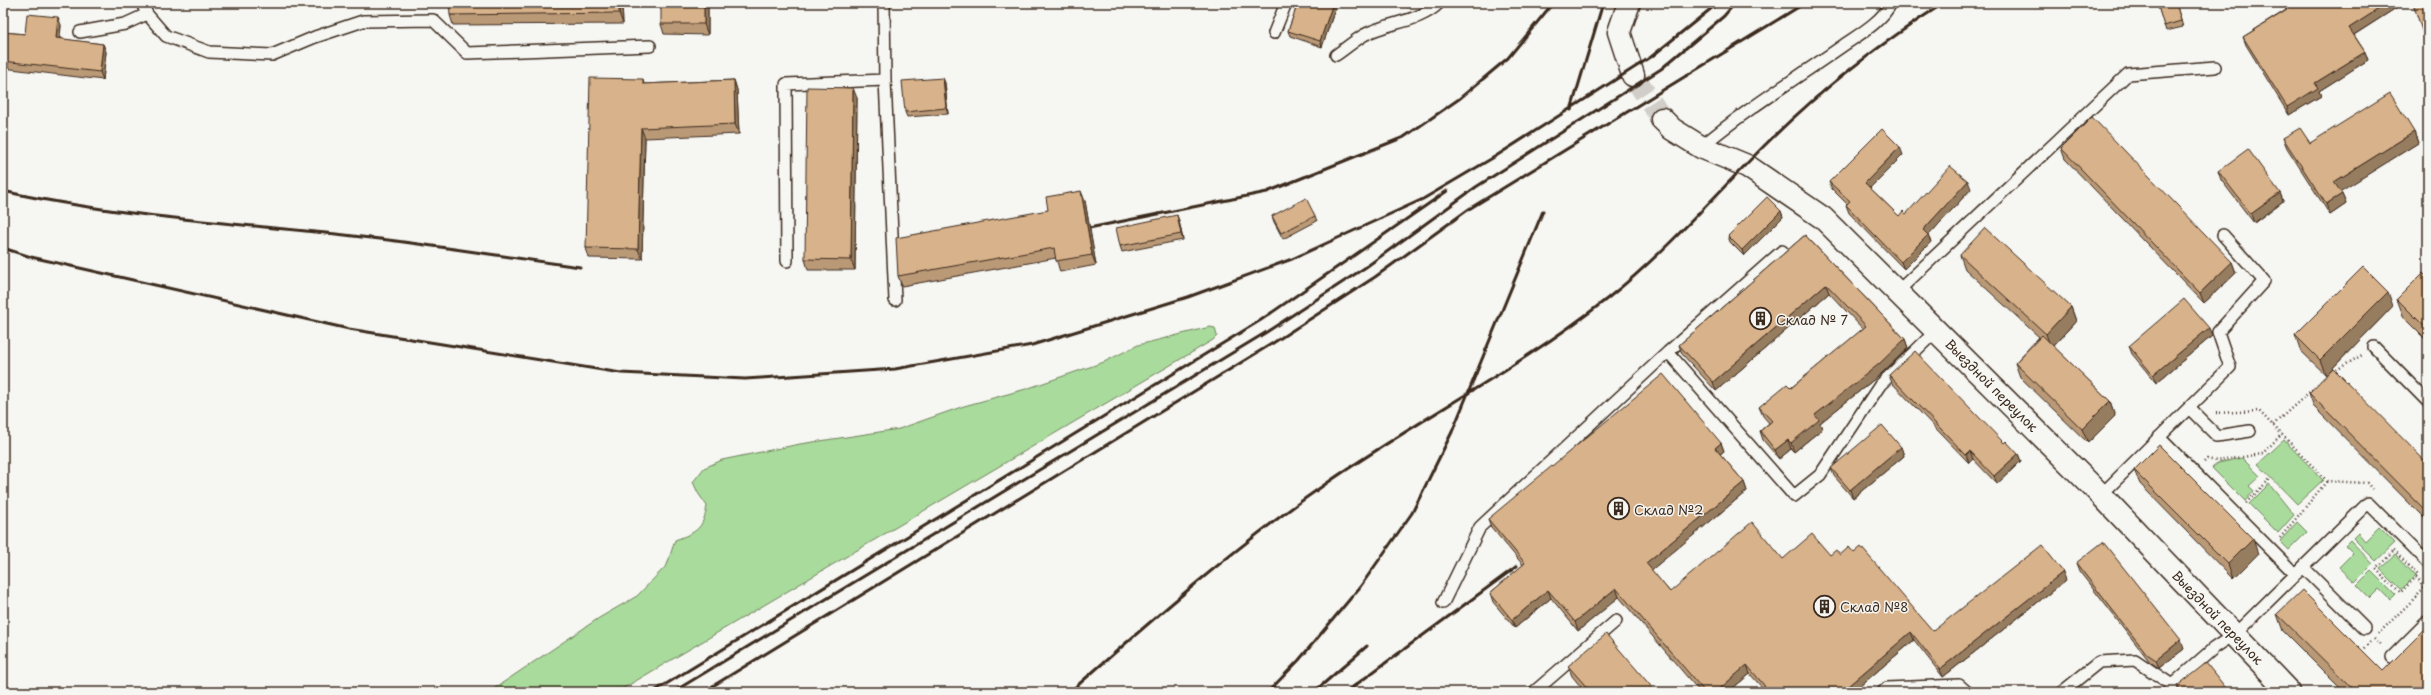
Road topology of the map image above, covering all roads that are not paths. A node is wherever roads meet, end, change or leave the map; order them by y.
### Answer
1 (142, 3) edge
2 (884, 3) edge
3 (1286, 3) edge
4 (1439, 3) edge
5 (1629, 3) edge
6 (1891, 3) edge
7 (147, 14) junction
8 (80, 32) dead end
9 (1274, 33) dead end
10 (650, 46) dead end
11 (1336, 55) dead end
12 (2215, 67) dead end
13 (1633, 74) tunnel mouth
14 (885, 80) junction
15 (1662, 119) tunnel mouth
16 (1701, 147) junction
17 (2223, 235) dead end
18 (1782, 251) dead end
19 (787, 261) dead end
20 (1898, 291) junction
21 (895, 300) dead end
22 (1937, 330) junction
23 (2374, 348) road end
24 (1668, 352) junction
25 (2428, 402) edge
26 (2192, 411) junction
27 (2250, 431) dead end
28 (2159, 437) junction
29 (2101, 494) junction
30 (2428, 563) edge
31 (2299, 571) junction
32 (1443, 603) dead end
33 (2428, 621) edge
34 (1616, 622) dead end
35 (2364, 628) road end
36 (2234, 634) junction
37 (2392, 657) road end
38 (2171, 689) edge
39 (1534, 692) edge
40 (1883, 692) edge
41 (1967, 692) edge
42 (2062, 692) edge
43 (2289, 692) edge

1 - 7 lane
2 - 14 lane
3 - 9 lane
4 - 11 lane
5 - 13 street
6 - 16 lane
7 - 8 lane
7 - 10 lane
12 - 20 lane
14 - 19 lane
14 - 21 lane
15 - 16 street, Выездной переулок
16 - 20 street, Выездной переулок
17 - 26 lane
18 - 24 lane
20 - 22 street, Выездной переулок
22 - 24 lane
22 - 29 street, Выездной переулок
23 - 25 lane
24 - 32 lane
26 - 27 lane
26 - 28 lane
28 - 29 lane
28 - 31 lane
29 - 36 street, Выездной переулок
30 - 31 lane
31 - 35 lane
31 - 36 lane
33 - 37 lane
34 - 39 lane
36 - 38 lane
36 - 43 street, Выездной переулок
38 - 42 lane
40 - 41 lane

